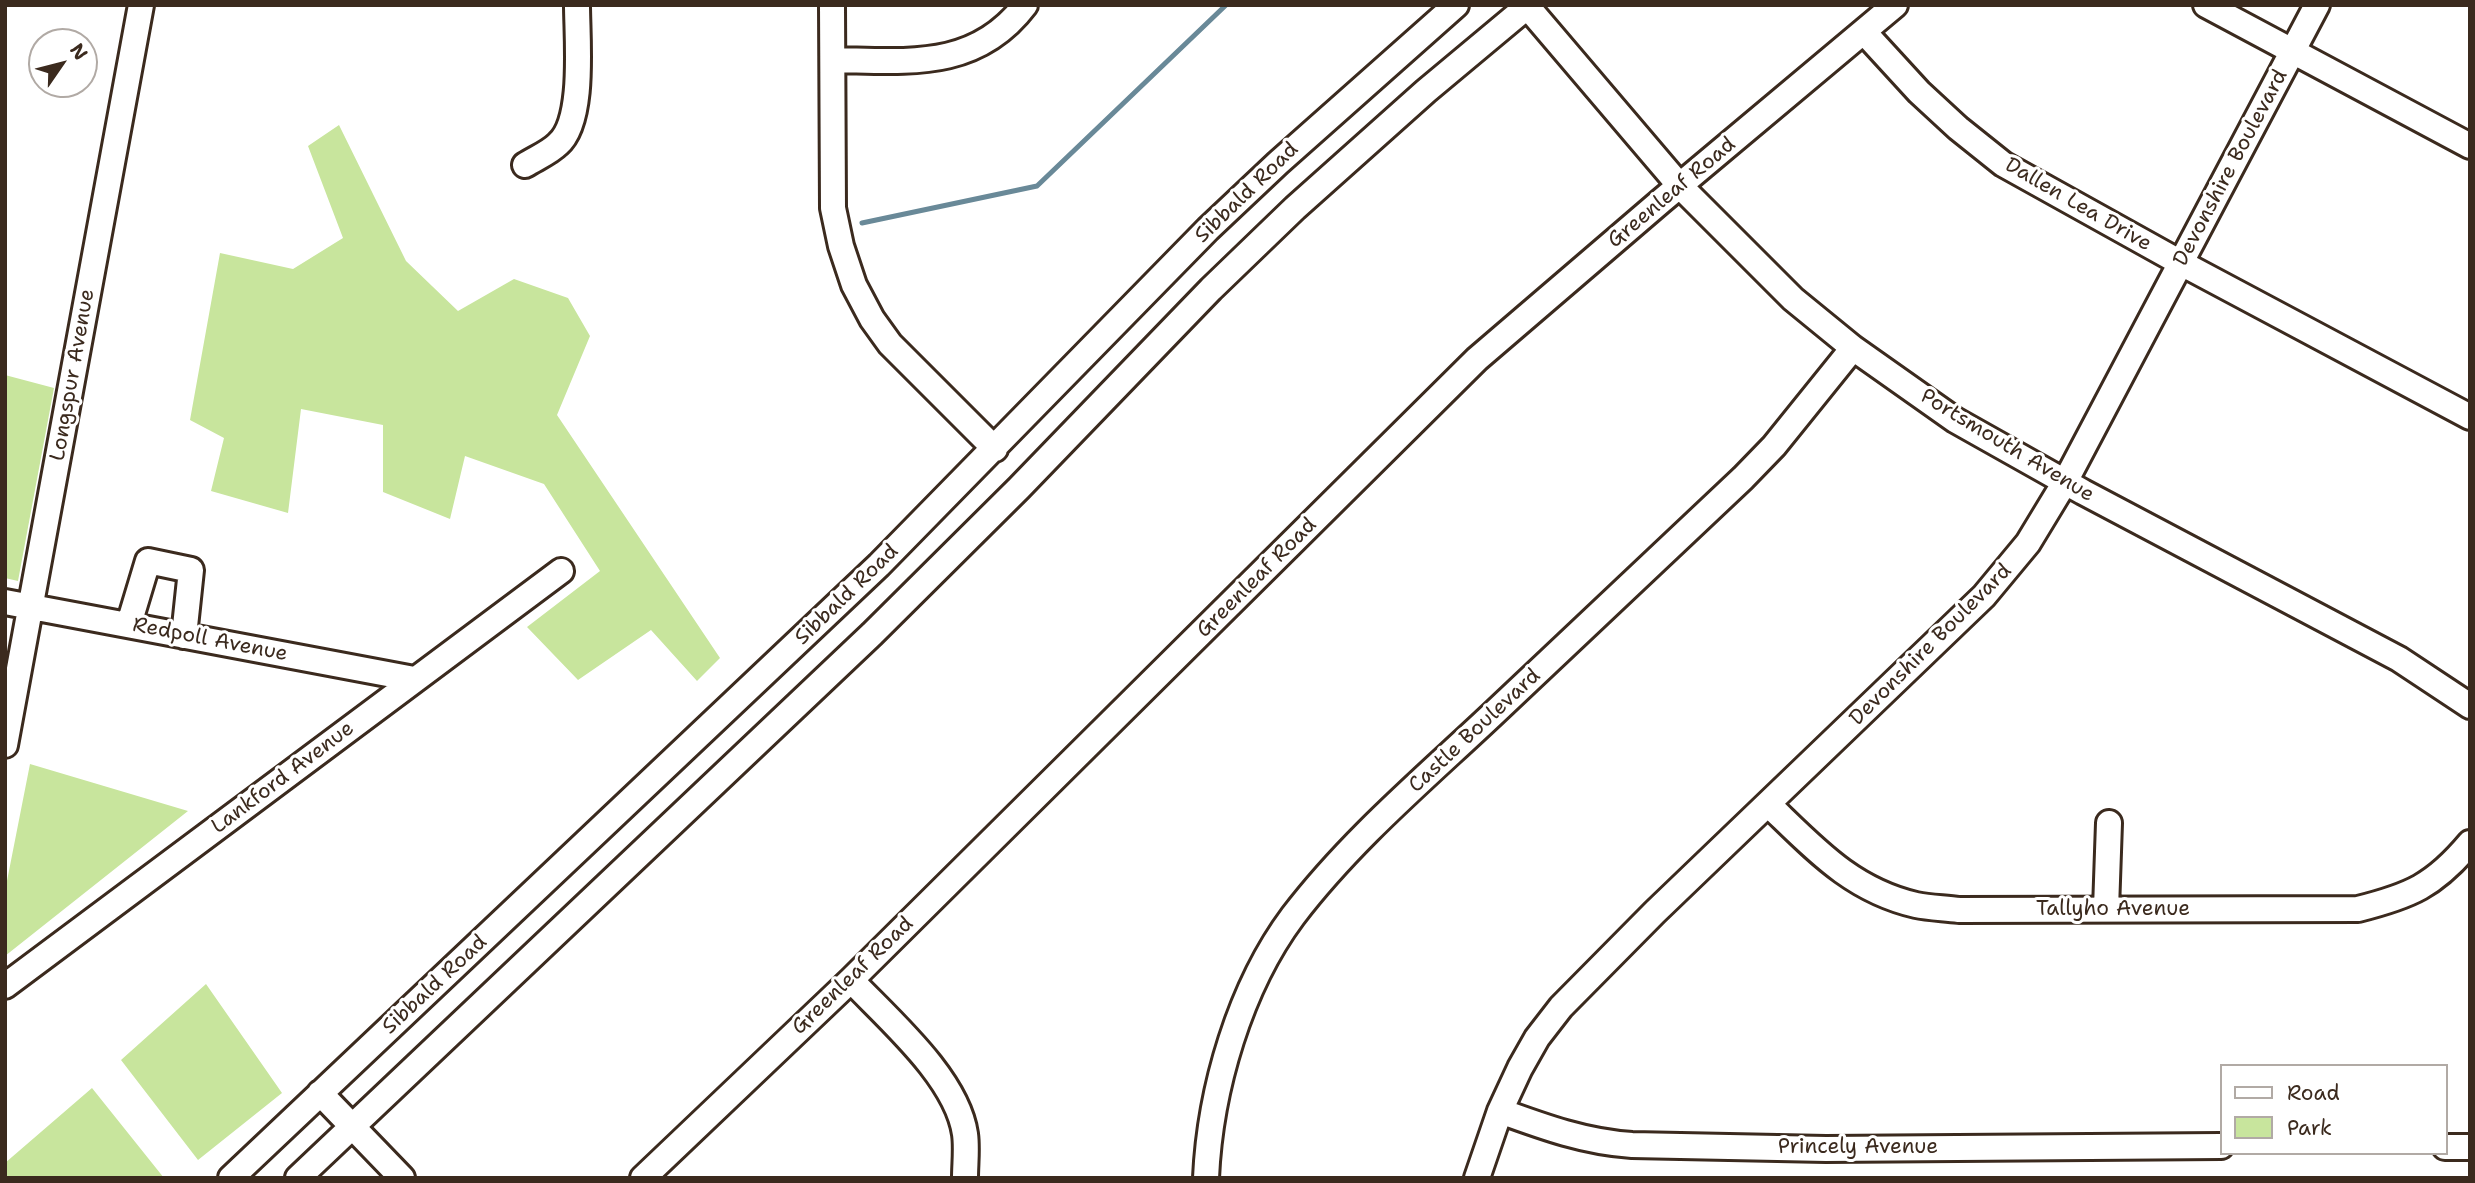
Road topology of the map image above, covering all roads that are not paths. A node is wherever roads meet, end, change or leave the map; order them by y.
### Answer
1 (141, 5) edge
2 (577, 5) edge
3 (832, 5) edge
4 (1025, 5) edge
5 (1456, 5) edge
6 (1895, 5) edge
7 (2207, 5) edge
8 (2317, 5) edge
9 (1527, 6) edge
10 (1864, 32) junction
11 (2292, 52) junction
12 (833, 61) junction
13 (2470, 146) edge
14 (525, 165) dead end
15 (1679, 186) junction
16 (2180, 263) junction
17 (1853, 348) junction
18 (2470, 416) edge
19 (995, 449) junction
20 (2065, 482) junction
21 (561, 571) dead end
22 (5, 602) edge
23 (30, 607) junction
24 (129, 624) junction
25 (184, 636) junction
26 (414, 679) junction
27 (2470, 706) edge
28 (5, 745) edge
29 (1768, 804) junction
30 (2109, 823) dead end
31 (2470, 843) edge
32 (2106, 909) junction
33 (851, 980) junction
34 (5, 986) edge
35 (320, 1093) junction
36 (1500, 1111) junction
37 (352, 1126) junction
38 (2220, 1146) edge
39 (2447, 1147) edge
40 (2470, 1147) edge
41 (231, 1178) edge
42 (299, 1178) edge
43 (402, 1178) edge
44 (643, 1178) edge
45 (965, 1178) edge
46 (1206, 1178) edge
47 (1477, 1178) edge

1 - 23 street, Longspur Avenue
2 - 14 street
3 - 12 street
4 - 12 street
5 - 19 street, Sibbald Road
6 - 10 street, Greenleaf Road
7 - 11 street
8 - 11 street, Devonshire Boulevard
9 - 15 street, Portsmouth Avenue
9 - 37 street
10 - 15 street, Greenleaf Road
10 - 16 street, Dallen Lea Drive
11 - 13 street
11 - 16 street, Devonshire Boulevard
12 - 19 street
15 - 17 street, Portsmouth Avenue
15 - 33 street, Greenleaf Road
16 - 18 street, Dallen Lea Drive
16 - 20 street, Devonshire Boulevard
17 - 20 street, Portsmouth Avenue
17 - 46 street, Castle Boulevard
19 - 35 street, Sibbald Road
20 - 27 street, Portsmouth Avenue
20 - 29 street, Devonshire Boulevard
21 - 26 street, Lankford Avenue
22 - 23 street, Redpoll Avenue
23 - 24 street, Redpoll Avenue
23 - 28 street, Longspur Avenue
24 - 25 street, Redpoll Avenue
24 - 25 street
25 - 26 street, Redpoll Avenue
26 - 34 street, Lankford Avenue
29 - 32 street, Tallyho Avenue
29 - 36 street, Devonshire Boulevard
30 - 32 street
31 - 32 street, Tallyho Avenue
33 - 44 street, Greenleaf Road
33 - 45 street
35 - 37 street
35 - 41 street, Sibbald Road
36 - 38 street, Princely Avenue
36 - 47 street, Devonshire Boulevard
37 - 42 street
37 - 43 street
39 - 40 street

